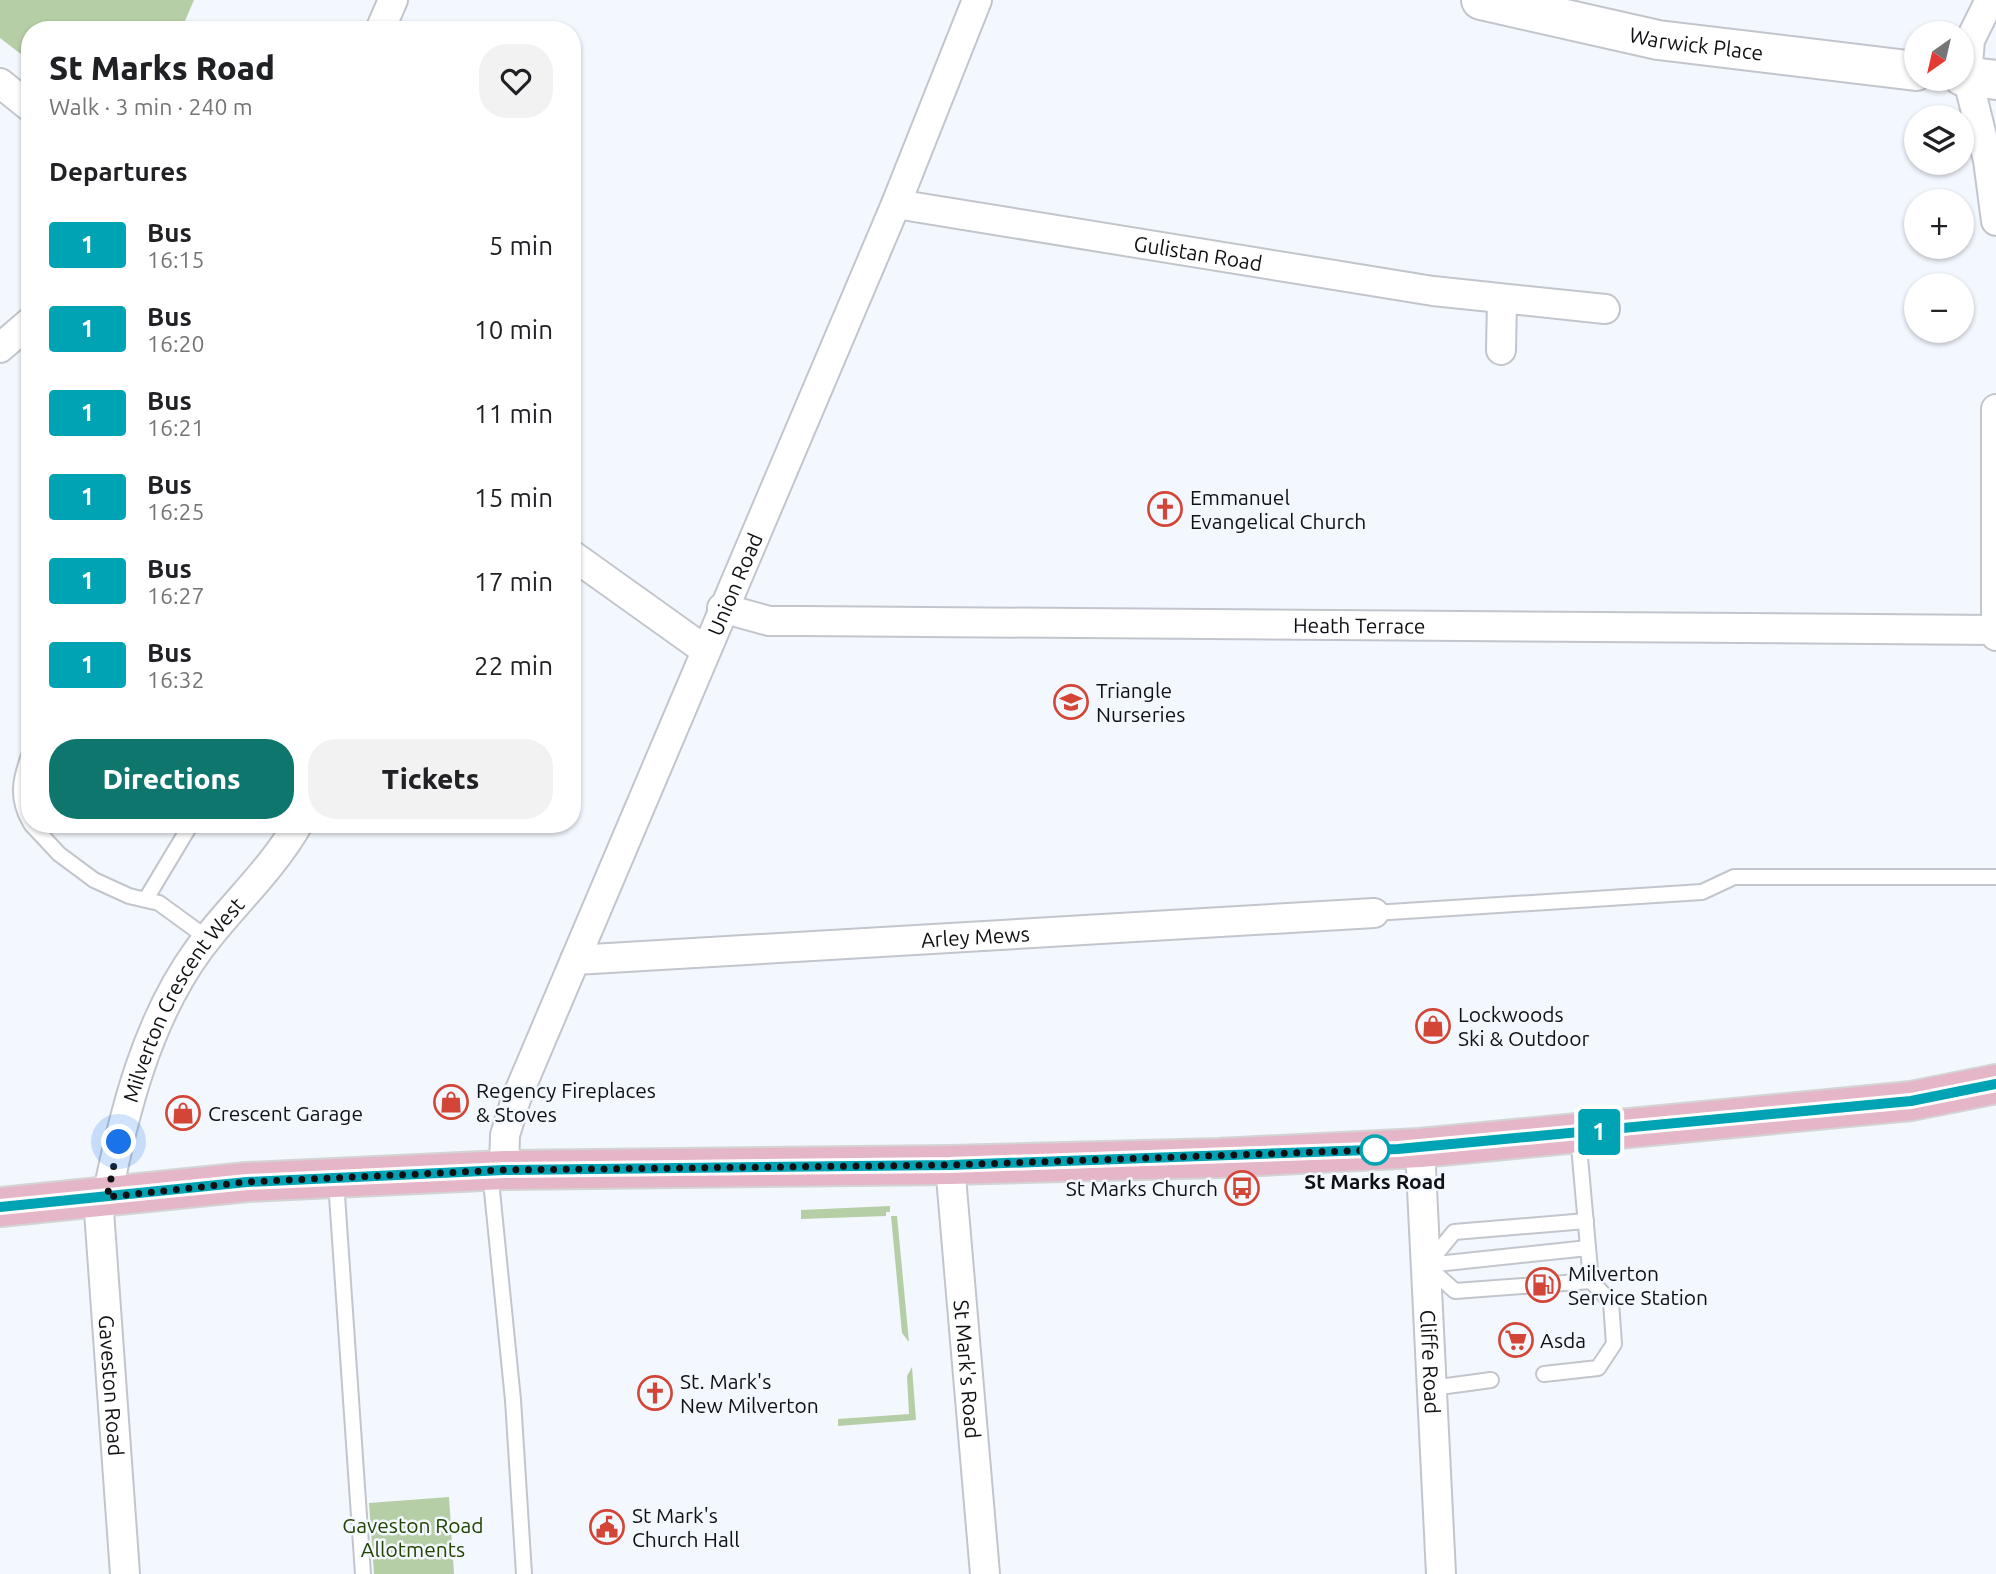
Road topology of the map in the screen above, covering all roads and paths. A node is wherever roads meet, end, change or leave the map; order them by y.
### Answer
1 (393, 0) edge
2 (977, 0) edge
3 (1481, 0) edge
4 (1990, 0) edge
5 (384, 21) edge
6 (1904, 70) edge
7 (1975, 77) edge
8 (0, 83) edge
9 (21, 100) edge
10 (896, 204) junction
11 (1996, 221) edge
12 (1502, 300) junction
13 (1605, 309) dead end
14 (21, 330) edge
15 (0, 348) edge
16 (1501, 350) dead end
17 (1996, 409) edge
18 (1996, 473) edge
19 (581, 561) edge
20 (722, 608) junction
21 (1996, 630) edge
22 (1996, 636) edge
23 (705, 650) junction
24 (21, 783) edge
25 (21, 807) edge
26 (40, 833) edge
27 (186, 833) edge
28 (292, 833) edge
29 (1996, 877) edge
30 (146, 899) junction
31 (1374, 913) joint
32 (207, 938) junction
33 (575, 960) junction
34 (1996, 1084) edge
35 (1578, 1134) junction
36 (1420, 1148) junction
37 (950, 1165) junction
38 (497, 1170) junction
39 (336, 1178) junction
40 (103, 1197) junction
41 (0, 1207) edge
42 (1586, 1221) junction
43 (1588, 1248) junction
44 (1427, 1265) junction
45 (1591, 1281) junction
46 (1544, 1374) dead end
47 (1491, 1380) dead end
48 (1432, 1388) junction
49 (125, 1574) edge
50 (363, 1574) edge
51 (524, 1574) edge
52 (985, 1574) edge
53 (1441, 1574) edge

1 - 5 street
2 - 10 street, Union Road
3 - 6 main road, Warwick Place
4 - 7 street
7 - 11 street
8 - 9 street
10 - 12 street, Gulistan Road
10 - 20 street, Union Road
12 - 13 street, Gulistan Road
12 - 16 street
14 - 15 street
17 - 18 street
18 - 21 street
19 - 23 street
20 - 21 street, Heath Terrace
20 - 23 street, Union Road
21 - 22 street
23 - 33 street, Union Road
24 - 25 lane
26 - 30 lane
27 - 30 lane
28 - 32 street, Milverton Crescent West
29 - 31 lane
30 - 32 lane
31 - 33 street, Arley Mews
32 - 40 street, Milverton Crescent West
33 - 38 street, Union Road
34 - 35 main road
35 - 36 main road
35 - 42 lane
36 - 37 main road
36 - 44 street, Cliffe Road
37 - 38 main road
37 - 52 street, St Mark's Road
38 - 39 main road
38 - 51 lane
39 - 40 main road
39 - 50 lane
40 - 41 main road
40 - 49 street, Gaveston Road
42 - 43 lane
42 - 44 lane
43 - 44 lane
43 - 45 lane
44 - 45 lane
44 - 48 street, Cliffe Road
45 - 46 lane
47 - 48 lane
48 - 53 street, Cliffe Road

